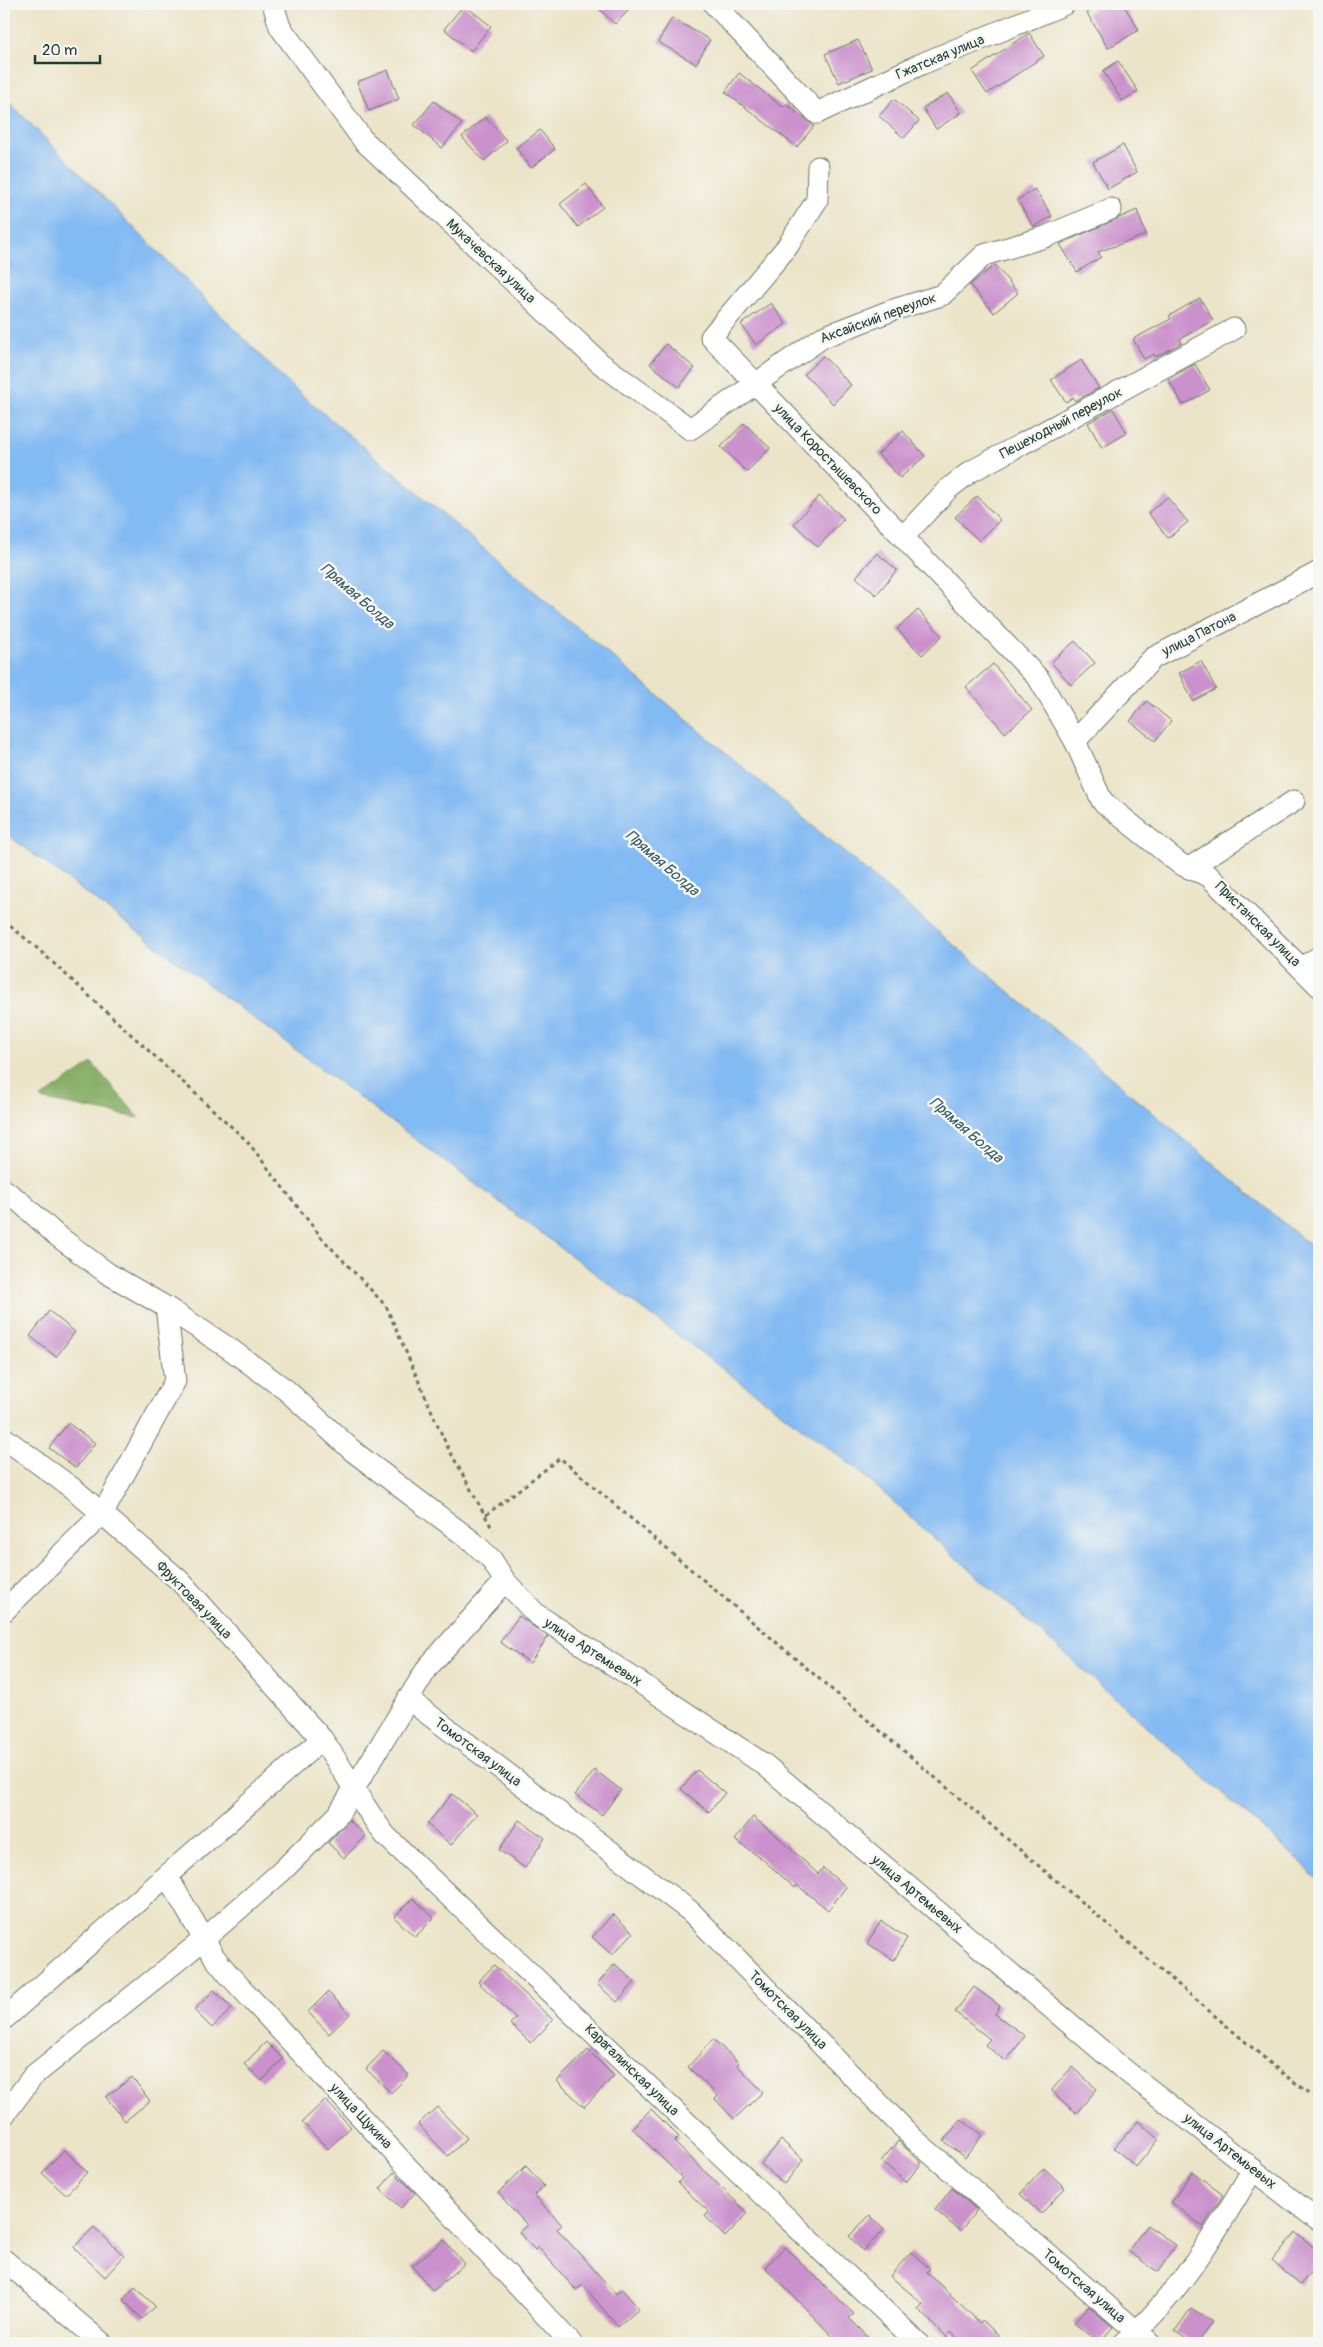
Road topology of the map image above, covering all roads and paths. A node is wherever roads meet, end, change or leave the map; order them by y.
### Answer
1 (273, 4) edge
2 (714, 4) edge
3 (1065, 4) edge
4 (818, 167) dead end
5 (1110, 209) dead end
6 (1234, 329) dead end
7 (755, 383) junction
8 (903, 537) junction
9 (1319, 572) edge
10 (1075, 741) junction
11 (1294, 801) dead end
12 (1189, 868) junction
13 (4, 921) edge
14 (1319, 957) edge
15 (1301, 968) junction
16 (1319, 986) edge
17 (4, 1190) edge
18 (166, 1307) junction
19 (4, 1438) edge
20 (102, 1514) junction
21 (486, 1515) junction
22 (494, 1532) dead end
23 (504, 1581) junction
24 (4, 1611) edge
25 (408, 1699) junction
26 (322, 1739) junction
27 (354, 1790) junction
28 (167, 1876) junction
29 (203, 1940) junction
30 (4, 2019) edge
31 (1319, 2100) edge
32 (4, 2115) edge
33 (1253, 2169) junction
34 (1319, 2221) edge
35 (4, 2260) edge
36 (1137, 2339) edge
37 (102, 2343) edge
38 (571, 2343) edge
39 (918, 2343) edge

1 - 7 street, Мукачевская улица
2 - 3 street, Гжатская улица
4 - 7 street, улица Коростышевского
5 - 7 street, Аксайский переулок
6 - 8 street, Пешеходный переулок
7 - 8 street, улица Коростышевского
8 - 10 street, улица Коростышевского
9 - 10 street, улица Патона
10 - 12 street, Пристанская улица
11 - 12 street
12 - 15 street, Пристанская улица
13 - 21 path
14 - 15 street
15 - 16 street, Пристанская улица
17 - 18 street, улица Артемьевых
18 - 20 street
18 - 23 street, улица Артемьевых
19 - 20 street, Фруктовая улица
20 - 24 street
20 - 26 street, Фруктовая улица
21 - 22 path
21 - 31 path
23 - 25 street
23 - 33 street, улица Артемьевых
25 - 27 street
25 - 36 street, Томотская улица
26 - 27 street, Фруктовая улица
26 - 28 street
27 - 29 street
27 - 39 street, Карагалинская улица
28 - 29 street, улица Щукина
28 - 30 street
29 - 32 street
29 - 38 street, улица Щукина
33 - 34 street, улица Артемьевых
33 - 36 street
35 - 37 street

